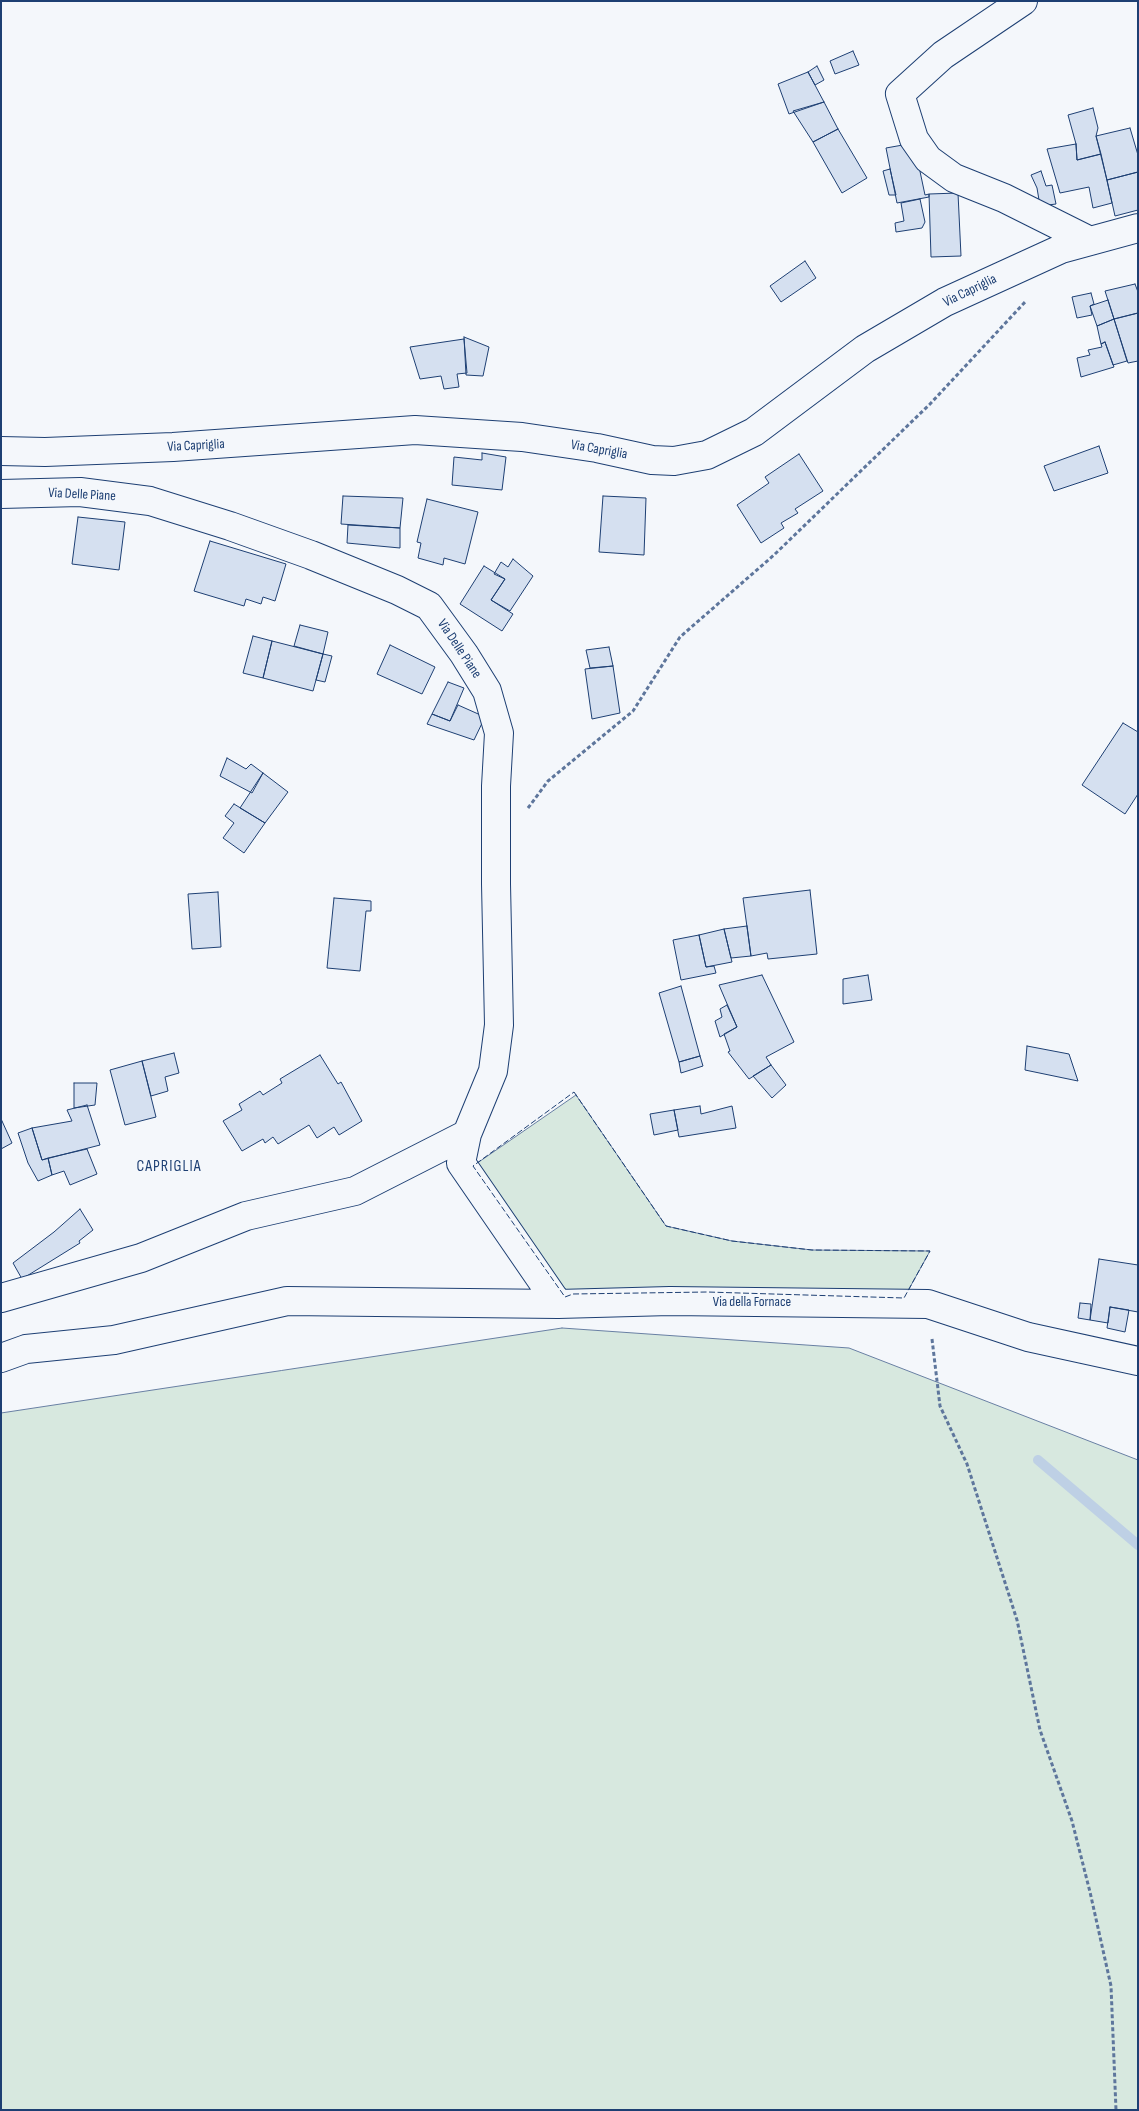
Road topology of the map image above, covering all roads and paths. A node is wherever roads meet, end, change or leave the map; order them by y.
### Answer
1 (1022, 1) edge
2 (1138, 228) edge
3 (1090, 241) junction
4 (1029, 297) dead end
5 (1, 451) edge
6 (1, 494) edge
7 (525, 811) dead end
8 (467, 1134) junction
9 (1, 1298) edge
10 (558, 1304) junction
11 (928, 1304) junction
12 (1, 1358) edge
13 (1138, 1361) edge
14 (1116, 2110) edge

1 - 3 street
2 - 3 street, Via Capriglia
3 - 5 street, Via Capriglia
4 - 7 path
6 - 8 street, Via Delle Piane
8 - 9 street
8 - 10 street
10 - 11 street, Via della Fornace
10 - 12 street, Via della Fornace
11 - 13 street, Via della Fornace
11 - 14 path

